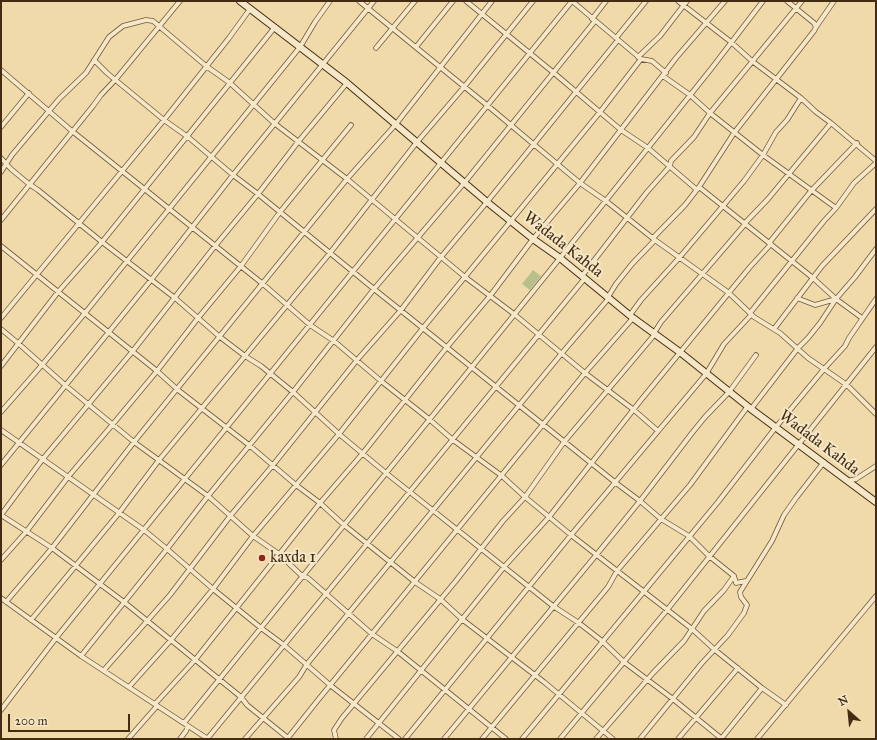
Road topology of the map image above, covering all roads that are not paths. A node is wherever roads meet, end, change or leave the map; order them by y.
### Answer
1 (180, 1) edge
2 (330, 1) edge
3 (358, 1) edge
4 (374, 1) edge
5 (415, 1) edge
6 (453, 1) edge
7 (466, 1) edge
8 (492, 1) edge
9 (533, 1) edge
10 (606, 1) edge
11 (646, 1) edge
12 (678, 1) edge
13 (687, 1) edge
14 (725, 1) edge
15 (763, 1) edge
16 (787, 1) edge
17 (802, 1) edge
18 (834, 1) edge
19 (242, 2) edge
20 (683, 5) junction
21 (796, 8) junction
22 (250, 9) junction
23 (367, 9) junction
24 (482, 14) junction
25 (593, 20) junction
26 (706, 24) junction
27 (159, 26) junction
28 (275, 27) junction
29 (816, 27) junction
30 (392, 29) junction
31 (507, 34) junction
32 (617, 39) junction
33 (731, 42) junction
34 (300, 46) junction
35 (416, 47) junction
36 (376, 48) dead end
37 (530, 54) junction
38 (640, 58) junction
39 (94, 60) junction
40 (752, 61) junction
41 (324, 64) junction
42 (206, 66) junction
43 (440, 67) junction
44 (1, 70) edge
45 (554, 73) junction
46 (664, 74) junction
47 (116, 79) junction
48 (776, 80) junction
49 (230, 83) junction
50 (347, 83) junction
51 (464, 86) junction
52 (577, 92) junction
53 (29, 93) junction
54 (690, 95) junction
55 (801, 98) junction
56 (253, 104) junction
57 (488, 106) junction
58 (50, 112) junction
59 (600, 112) junction
60 (710, 113) junction
61 (164, 120) junction
62 (274, 123) junction
63 (831, 123) junction
64 (396, 124) junction
65 (351, 125) dead end
66 (511, 125) junction
67 (1, 128) edge
68 (621, 130) junction
69 (72, 131) junction
70 (734, 133) junction
71 (188, 137) junction
72 (298, 142) junction
73 (417, 142) junction
74 (857, 143) junction
75 (535, 144) junction
76 (648, 148) junction
77 (763, 155) junction
78 (211, 156) junction
79 (1, 158) edge
80 (323, 161) junction
81 (441, 162) junction
82 (876, 162) edge
83 (6, 163) junction
84 (558, 164) junction
85 (670, 166) junction
86 (122, 170) junction
87 (1, 172) edge
88 (232, 174) junction
89 (788, 174) junction
90 (347, 179) junction
91 (464, 182) junction
92 (580, 183) junction
93 (29, 184) junction
94 (697, 188) junction
95 (145, 189) junction
96 (811, 191) junction
97 (258, 194) junction
98 (372, 200) junction
99 (606, 200) junction
100 (487, 202) junction
101 (723, 206) junction
102 (836, 208) junction
103 (169, 209) junction
104 (876, 209) edge
105 (280, 212) junction
106 (627, 218) junction
107 (395, 219) junction
108 (1, 220) edge
109 (511, 221) junction
110 (80, 223) junction
111 (745, 223) junction
112 (192, 227) junction
113 (305, 232) junction
114 (418, 238) junction
115 (533, 239) junction
116 (654, 239) junction
117 (102, 242) junction
118 (770, 243) junction
119 (1, 246) edge
120 (215, 246) junction
121 (876, 249) edge
122 (330, 253) junction
123 (441, 257) junction
124 (560, 258) junction
125 (679, 258) junction
126 (127, 260) junction
127 (792, 261) junction
128 (241, 266) junction
129 (353, 271) junction
130 (38, 275) junction
131 (702, 275) junction
132 (465, 277) junction
133 (583, 277) junction
134 (813, 278) junction
135 (151, 280) junction
136 (263, 284) junction
137 (374, 289) junction
138 (58, 292) junction
139 (729, 293) junction
140 (490, 296) junction
141 (175, 298) junction
142 (608, 298) junction
143 (797, 298) junction
144 (836, 299) junction
145 (876, 299) edge
146 (287, 305) junction
147 (401, 310) junction
148 (85, 313) junction
149 (514, 314) junction
150 (751, 314) junction
151 (631, 316) junction
152 (1, 318) edge
153 (198, 318) junction
154 (862, 318) junction
155 (310, 325) junction
156 (423, 328) junction
157 (1, 329) edge
158 (774, 329) junction
159 (109, 333) junction
160 (654, 333) junction
161 (539, 334) junction
162 (220, 337) junction
163 (334, 341) junction
164 (19, 344) junction
165 (447, 347) junction
166 (876, 347) edge
167 (798, 348) junction
168 (132, 352) junction
169 (562, 353) junction
170 (680, 353) junction
171 (756, 355) dead end
172 (245, 356) junction
173 (357, 360) junction
174 (42, 365) junction
175 (1, 366) edge
176 (472, 367) junction
177 (824, 369) junction
178 (157, 371) junction
179 (585, 373) junction
180 (270, 374) junction
181 (706, 374) junction
182 (381, 381) junction
183 (65, 385) junction
184 (847, 385) junction
185 (496, 386) junction
186 (178, 390) junction
187 (607, 390) junction
188 (293, 392) junction
189 (729, 392) junction
190 (405, 401) junction
191 (88, 404) junction
192 (520, 405) junction
193 (202, 408) junction
194 (750, 408) junction
195 (634, 410) junction
196 (1, 412) edge
197 (316, 413) junction
198 (876, 414) edge
199 (429, 419) junction
200 (114, 424) junction
201 (543, 425) junction
202 (227, 427) junction
203 (776, 427) junction
204 (1, 430) edge
205 (658, 431) junction
206 (340, 434) junction
207 (453, 440) junction
208 (19, 442) junction
209 (134, 442) junction
210 (564, 442) junction
211 (250, 445) junction
212 (799, 445) junction
213 (363, 453) junction
214 (476, 458) junction
215 (42, 460) junction
216 (159, 460) junction
217 (824, 462) junction
218 (591, 464) junction
219 (1, 465) edge
220 (273, 465) junction
221 (876, 466) edge
222 (386, 473) junction
223 (502, 476) junction
224 (68, 477) junction
225 (185, 479) junction
226 (848, 481) junction
227 (616, 483) junction
228 (296, 485) junction
229 (410, 492) junction
230 (93, 495) junction
231 (208, 496) junction
232 (525, 497) junction
233 (640, 501) junction
234 (876, 502) edge
235 (320, 503) junction
236 (433, 511) junction
237 (119, 513) junction
238 (231, 515) junction
239 (549, 517) junction
240 (661, 518) junction
241 (344, 525) junction
242 (457, 529) junction
243 (144, 530) junction
244 (26, 532) junction
245 (571, 535) junction
246 (253, 536) junction
247 (689, 536) junction
248 (368, 543) junction
249 (52, 548) junction
250 (481, 548) junction
251 (168, 549) junction
252 (279, 554) junction
253 (597, 554) junction
254 (709, 556) junction
255 (1, 560) edge
256 (392, 562) junction
257 (76, 566) junction
258 (504, 567) junction
259 (189, 568) junction
260 (617, 571) junction
261 (302, 576) junction
262 (734, 576) junction
263 (746, 581) junction
264 (415, 582) junction
265 (100, 585) junction
266 (529, 587) junction
267 (213, 589) junction
268 (644, 591) junction
269 (326, 594) junction
270 (876, 596) edge
271 (1, 598) edge
272 (440, 599) junction
273 (6, 602) junction
274 (124, 602) junction
275 (553, 606) junction
276 (237, 608) junction
277 (667, 610) junction
278 (349, 614) junction
279 (31, 620) junction
280 (463, 620) junction
281 (147, 622) junction
282 (579, 623) junction
283 (261, 628) junction
284 (692, 629) junction
285 (372, 634) junction
286 (56, 638) junction
287 (488, 638) junction
288 (171, 640) junction
289 (602, 641) junction
290 (284, 645) junction
291 (715, 650) junction
292 (397, 651) junction
293 (81, 656) junction
294 (511, 656) junction
295 (195, 660) junction
296 (624, 662) junction
297 (307, 664) junction
298 (738, 668) junction
299 (104, 670) junction
300 (421, 671) junction
301 (534, 675) junction
302 (219, 680) junction
303 (648, 681) junction
304 (330, 685) junction
305 (130, 687) junction
306 (762, 688) junction
307 (445, 691) junction
308 (558, 694) junction
309 (241, 697) junction
310 (673, 699) junction
311 (354, 704) junction
312 (786, 704) junction
313 (156, 705) junction
314 (468, 709) junction
315 (1, 710) edge
316 (582, 713) junction
317 (696, 717) junction
318 (264, 718) junction
319 (184, 723) junction
320 (378, 723) junction
321 (188, 726) junction
322 (491, 728) junction
323 (602, 731) junction
324 (128, 739) edge
325 (180, 739) edge
326 (207, 739) edge
327 (245, 739) edge
328 (288, 739) edge
329 (336, 739) edge
330 (366, 739) edge
331 (399, 739) edge
332 (405, 739) edge
333 (444, 739) edge
334 (482, 739) edge
335 (506, 739) edge
336 (522, 739) edge
337 (560, 739) edge
338 (596, 739) edge
339 (613, 739) edge
340 (640, 739) edge
341 (678, 739) edge
342 (722, 739) edge
343 (757, 739) edge

1 - 27 street
2 - 34 street
3 - 23 street
4 - 23 street
5 - 30 street
6 - 35 street
7 - 24 street
8 - 24 street
9 - 31 street
10 - 25 street
11 - 32 street
12 - 20 street
13 - 20 street
14 - 26 street
15 - 33 street
16 - 21 street
17 - 21 street
18 - 29 street
19 - 22 main road, Wadada Kahda
20 - 26 street
20 - 38 street
21 - 29 street
21 - 40 street
22 - 28 main road, Wadada Kahda
22 - 42 street
23 - 30 street
23 - 41 street
24 - 31 street
24 - 43 street
25 - 32 street
25 - 37 street
25 - 45 street
26 - 33 street
26 - 46 street
27 - 39 street
27 - 42 street
27 - 47 street
28 - 34 main road, Wadada Kahda
28 - 49 street
29 - 48 street
30 - 35 street
30 - 36 street
31 - 37 street
31 - 51 street
32 - 38 street
32 - 52 street
33 - 40 street
33 - 54 street
34 - 41 main road, Wadada Kahda
34 - 56 street
35 - 43 street
37 - 45 street
37 - 57 street
38 - 46 street
38 - 59 street
39 - 47 street
39 - 58 street
40 - 48 street
40 - 60 street
41 - 50 main road, Wadada Kahda
41 - 62 street
42 - 49 street
42 - 61 street
43 - 51 street
43 - 64 street
44 - 53 street
45 - 52 street
45 - 66 street
46 - 54 street
46 - 68 street
47 - 61 street
47 - 69 street
48 - 55 street
48 - 70 street
49 - 56 street
49 - 71 street
50 - 64 main road, Wadada Kahda
50 - 72 street
51 - 57 street
51 - 73 street
52 - 59 street
52 - 75 street
53 - 58 street
53 - 67 street
54 - 60 street
54 - 76 street
55 - 63 street
55 - 77 street
56 - 62 street
56 - 78 street
57 - 66 street
57 - 81 street
58 - 69 street
58 - 83 street
59 - 68 street
59 - 84 street
60 - 70 street
60 - 85 street
61 - 71 street
61 - 86 street
62 - 72 street
62 - 88 street
63 - 74 street
63 - 89 street
64 - 73 main road, Wadada Kahda
64 - 90 street
65 - 80 street
66 - 75 street
66 - 91 street
68 - 76 street
68 - 92 street
69 - 86 street
69 - 93 street
70 - 77 street
70 - 94 street
71 - 78 street
71 - 95 street
72 - 80 street
72 - 97 street
73 - 81 main road, Wadada Kahda
73 - 98 street
74 - 82 street
74 - 96 street
75 - 84 street
75 - 100 street
76 - 85 street
76 - 99 street
77 - 89 street
77 - 101 street
78 - 88 street
78 - 103 street
79 - 83 street
80 - 90 street
80 - 105 street
81 - 91 main road, Wadada Kahda
81 - 107 street
82 - 102 street
83 - 87 street
83 - 93 street
84 - 92 street
84 - 109 street
85 - 94 street
85 - 106 street
86 - 95 street
86 - 110 street
88 - 97 street
88 - 112 street
89 - 96 street
89 - 111 street
90 - 98 street
90 - 113 street
91 - 100 main road, Wadada Kahda
91 - 114 street
92 - 99 street
92 - 115 street
93 - 108 street
93 - 110 street
94 - 101 street
94 - 116 street
95 - 103 street
95 - 117 street
96 - 102 street
96 - 118 street
97 - 105 street
97 - 120 street
98 - 107 street
98 - 122 street
99 - 106 street
99 - 124 street
100 - 109 main road, Wadada Kahda
100 - 123 street
101 - 111 street
101 - 125 street
102 - 127 street
103 - 112 street
103 - 126 street
104 - 134 street
105 - 113 street
105 - 128 street
106 - 116 street
106 - 133 street
107 - 114 street
107 - 129 street
109 - 115 main road, Wadada Kahda
109 - 132 street
110 - 117 street
110 - 130 street
111 - 118 street
111 - 131 street
112 - 120 street
112 - 135 street
113 - 122 street
113 - 136 street
114 - 123 street
114 - 137 street
115 - 124 main road, Wadada Kahda
115 - 140 street
116 - 125 street
116 - 142 street
117 - 126 street
117 - 138 street
118 - 127 street
118 - 139 street
119 - 130 street
120 - 128 street
120 - 141 street
121 - 144 street
122 - 129 street
122 - 146 street
123 - 132 street
123 - 147 street
124 - 133 main road, Wadada Kahda
124 - 149 street
125 - 131 street
125 - 151 street
126 - 135 street
126 - 148 street
127 - 134 street
127 - 150 street
128 - 136 street
128 - 153 street
129 - 137 street
129 - 155 street
130 - 138 street
130 - 152 street
131 - 139 street
131 - 160 street
132 - 140 street
132 - 156 street
133 - 142 main road, Wadada Kahda
133 - 161 street
134 - 143 street
134 - 144 street
135 - 141 street
135 - 159 street
136 - 146 street
136 - 162 street
137 - 147 street
137 - 163 street
138 - 148 street
138 - 164 street
139 - 150 street
139 - 170 street
140 - 149 street
140 - 165 street
141 - 153 street
141 - 168 street
142 - 151 main road, Wadada Kahda
142 - 169 street
143 - 144 street
143 - 158 street
144 - 154 street
144 - 167 street
145 - 154 street
146 - 155 street
146 - 172 street
147 - 156 street
147 - 173 street
148 - 159 street
148 - 174 street
149 - 161 street
149 - 176 street
150 - 158 street
150 - 181 street
151 - 160 main road, Wadada Kahda
151 - 179 street
153 - 162 street
153 - 178 street
154 - 177 street
155 - 163 street
155 - 180 street
156 - 165 street
156 - 182 street
157 - 164 street
158 - 167 street
159 - 168 street
159 - 183 street
160 - 170 main road, Wadada Kahda
160 - 187 street
161 - 169 street
161 - 185 street
162 - 172 street
162 - 186 street
163 - 173 street
163 - 188 street
164 - 174 street
164 - 175 street
165 - 176 street
165 - 190 street
166 - 184 street
167 - 177 street
167 - 194 street
168 - 178 street
168 - 191 street
169 - 179 street
169 - 192 street
170 - 181 main road, Wadada Kahda
170 - 195 street
171 - 189 street
172 - 180 street
172 - 193 street
173 - 182 street
173 - 197 street
174 - 183 street
174 - 196 street
176 - 185 street
176 - 199 street
177 - 184 street
177 - 203 street
178 - 186 street
178 - 200 street
179 - 187 street
179 - 201 street
180 - 188 street
180 - 202 street
181 - 189 main road, Wadada Kahda
181 - 205 street
182 - 190 street
182 - 206 street
183 - 191 street
183 - 208 street
184 - 198 street
184 - 212 street
185 - 192 street
185 - 207 street
186 - 193 street
186 - 209 street
187 - 195 street
187 - 210 street
188 - 197 street
188 - 211 street
189 - 194 main road, Wadada Kahda
189 - 233 street
190 - 199 street
190 - 213 street
191 - 200 street
191 - 215 street
192 - 201 street
192 - 214 street
193 - 202 street
193 - 216 street
194 - 203 main road, Wadada Kahda
194 - 240 street
195 - 205 street
195 - 218 street
197 - 206 street
197 - 220 street
199 - 207 street
199 - 222 street
200 - 209 street
200 - 224 street
201 - 210 street
201 - 223 street
202 - 211 street
202 - 225 street
203 - 212 main road, Wadada Kahda
203 - 247 street
204 - 208 street
205 - 227 street
206 - 213 street
206 - 228 street
207 - 214 street
207 - 229 street
208 - 215 street
208 - 219 street
209 - 216 street
209 - 230 street
210 - 218 street
210 - 232 street
211 - 220 street
211 - 231 street
212 - 217 main road, Wadada Kahda
212 - 254 street
213 - 222 street
213 - 235 street
214 - 223 street
214 - 236 street
215 - 224 street
215 - 244 street
216 - 225 street
216 - 237 street
217 - 226 main road, Wadada Kahda
217 - 263 street
218 - 227 street
218 - 239 street
220 - 228 street
220 - 238 street
221 - 226 street
222 - 229 street
222 - 241 street
223 - 232 street
223 - 242 street
224 - 230 street
224 - 244 street
225 - 231 street
225 - 243 street
226 - 234 main road, Wadada Kahda
227 - 233 street
227 - 245 street
228 - 235 street
228 - 246 street
229 - 236 street
229 - 248 street
230 - 237 street
230 - 249 street
231 - 238 street
231 - 251 street
232 - 239 street
232 - 250 street
233 - 240 street
233 - 253 street
235 - 241 street
235 - 252 street
236 - 242 street
236 - 256 street
237 - 243 street
237 - 257 street
238 - 246 street
238 - 259 street
239 - 245 street
239 - 258 street
240 - 247 street
240 - 260 street
241 - 248 street
241 - 261 street
242 - 250 street
242 - 264 street
243 - 251 street
243 - 265 street
244 - 249 street
244 - 255 street
245 - 253 street
245 - 266 street
246 - 252 street
246 - 267 street
247 - 254 street
247 - 268 street
248 - 256 street
248 - 269 street
249 - 257 street
249 - 273 street
250 - 258 street
250 - 272 street
251 - 259 street
251 - 274 street
252 - 261 street
252 - 276 street
253 - 260 street
253 - 275 street
254 - 262 street
254 - 277 street
256 - 264 street
256 - 278 street
257 - 265 street
257 - 279 street
258 - 266 street
258 - 280 street
259 - 267 street
259 - 281 street
260 - 268 street
260 - 282 street
261 - 269 street
261 - 283 street
262 - 263 street
262 - 284 street
263 - 291 street
264 - 272 street
264 - 285 street
265 - 274 street
265 - 286 street
266 - 275 street
266 - 287 street
267 - 276 street
267 - 288 street
268 - 277 street
268 - 289 street
269 - 278 street
269 - 290 street
270 - 312 street
271 - 273 street
272 - 280 street
272 - 292 street
273 - 279 street
274 - 281 street
274 - 293 street
275 - 282 street
275 - 294 street
276 - 283 street
276 - 295 street
277 - 284 street
277 - 296 street
278 - 285 street
278 - 297 street
279 - 286 street
280 - 287 street
280 - 300 street
281 - 288 street
281 - 299 street
282 - 289 street
282 - 301 street
283 - 290 street
283 - 302 street
284 - 291 street
284 - 303 street
285 - 292 street
285 - 304 street
286 - 293 street
286 - 315 street
287 - 294 street
287 - 307 street
288 - 295 street
288 - 305 street
289 - 296 street
289 - 308 street
290 - 297 street
290 - 309 street
291 - 298 street
291 - 310 street
292 - 300 street
292 - 311 street
293 - 299 street
294 - 301 street
294 - 314 street
295 - 302 street
295 - 313 street
296 - 303 street
296 - 316 street
297 - 304 street
297 - 318 street
298 - 306 street
298 - 317 street
299 - 305 street
300 - 307 street
300 - 320 street
301 - 308 street
301 - 322 street
302 - 309 street
302 - 319 street
303 - 310 street
303 - 323 street
304 - 311 street
304 - 328 street
305 - 313 street
306 - 312 street
306 - 342 street
307 - 314 street
307 - 332 street
308 - 316 street
308 - 336 street
309 - 318 street
309 - 326 street
310 - 317 street
310 - 340 street
311 - 320 street
311 - 329 street
312 - 343 street
313 - 319 street
313 - 324 street
314 - 322 street
314 - 333 street
316 - 323 street
316 - 337 street
317 - 341 street
317 - 342 street
318 - 327 street
318 - 328 street
319 - 321 street
320 - 330 street
320 - 331 street
321 - 325 street
321 - 326 street
322 - 334 street
322 - 335 street
323 - 338 street
323 - 339 street

